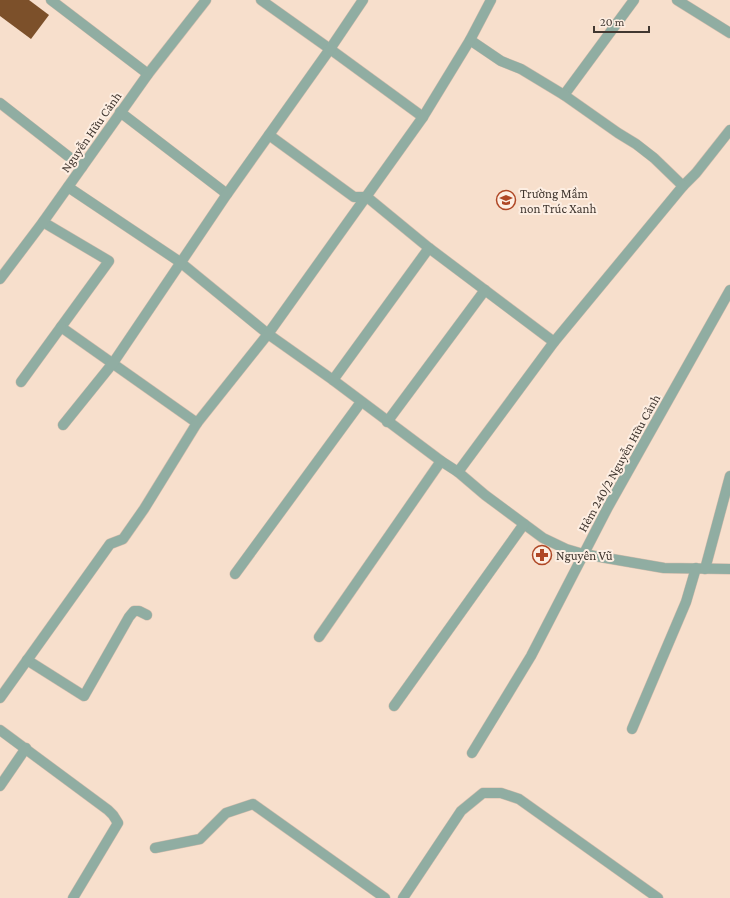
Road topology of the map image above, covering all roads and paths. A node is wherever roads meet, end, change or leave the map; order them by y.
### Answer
1 (51, 0) edge
2 (206, 0) edge
3 (261, 0) edge
4 (363, 0) edge
5 (491, 0) edge
6 (634, 0) edge
7 (677, 0) edge
8 (730, 33) edge
9 (470, 40) junction
10 (330, 49) junction
11 (148, 74) junction
12 (564, 95) junction
13 (0, 103) edge
14 (120, 112) junction
15 (423, 117) junction
16 (730, 130) edge
17 (269, 135) junction
18 (82, 167) junction
19 (683, 186) junction
20 (68, 187) junction
21 (227, 194) junction
22 (367, 197) junction
23 (43, 222) junction
24 (430, 248) junction
25 (180, 262) junction
26 (1, 277) edge
27 (485, 290) junction
28 (730, 290) edge
29 (61, 327) junction
30 (268, 334) junction
31 (554, 342) junction
32 (112, 363) junction
33 (333, 380) junction
34 (21, 382) dead end
35 (360, 402) junction
36 (387, 422) junction
37 (197, 423) junction
38 (63, 426) dead end
39 (441, 461) junction
40 (458, 472) junction
41 (730, 476) edge
42 (524, 524) junction
43 (583, 554) junction
44 (701, 569) junction
45 (730, 569) edge
46 (235, 574) dead end
47 (147, 615) dead end
48 (320, 637) dead end
49 (27, 660) junction
50 (0, 698) edge
51 (394, 706) dead end
52 (632, 729) dead end
53 (0, 730) edge
54 (26, 748) junction
55 (472, 754) dead end
56 (0, 786) edge
57 (155, 848) dead end
58 (73, 898) edge
59 (384, 898) edge
60 (403, 898) edge
61 (658, 898) edge

1 - 11 street
2 - 11 street, Nguyễn Hữu Cảnh
3 - 10 street
4 - 10 street
5 - 9 street
6 - 12 street
7 - 8 street
9 - 12 street
9 - 15 street
10 - 15 street
10 - 17 street
11 - 14 street, Nguyễn Hữu Cảnh
12 - 19 street
13 - 18 street
14 - 18 street, Nguyễn Hữu Cảnh
14 - 21 street
15 - 22 street
16 - 19 street
17 - 21 street
17 - 22 street
18 - 20 street, Nguyễn Hữu Cảnh
19 - 31 street
20 - 23 street, Nguyễn Hữu Cảnh
20 - 25 street
21 - 25 street
22 - 24 street
22 - 30 street
23 - 26 street, Nguyễn Hữu Cảnh
23 - 29 street
24 - 27 street
24 - 33 street
25 - 30 street
25 - 32 street
27 - 31 street
27 - 36 street
28 - 43 street, Hẻm 240/2 Nguyễn Hữu Cảnh
29 - 32 street
29 - 34 street
30 - 33 street
30 - 37 street
31 - 40 street
32 - 37 street
32 - 38 street
33 - 35 street
35 - 36 street
35 - 46 street
36 - 39 street
37 - 49 street
39 - 40 street
39 - 48 street
40 - 42 street
41 - 44 street
42 - 43 street
42 - 51 street
43 - 44 street
43 - 55 street, Hẻm 240/2 Nguyễn Hữu Cảnh
44 - 45 street
44 - 52 street
47 - 49 street
49 - 50 street
53 - 54 street
54 - 56 street
54 - 58 street
57 - 59 street
60 - 61 street

